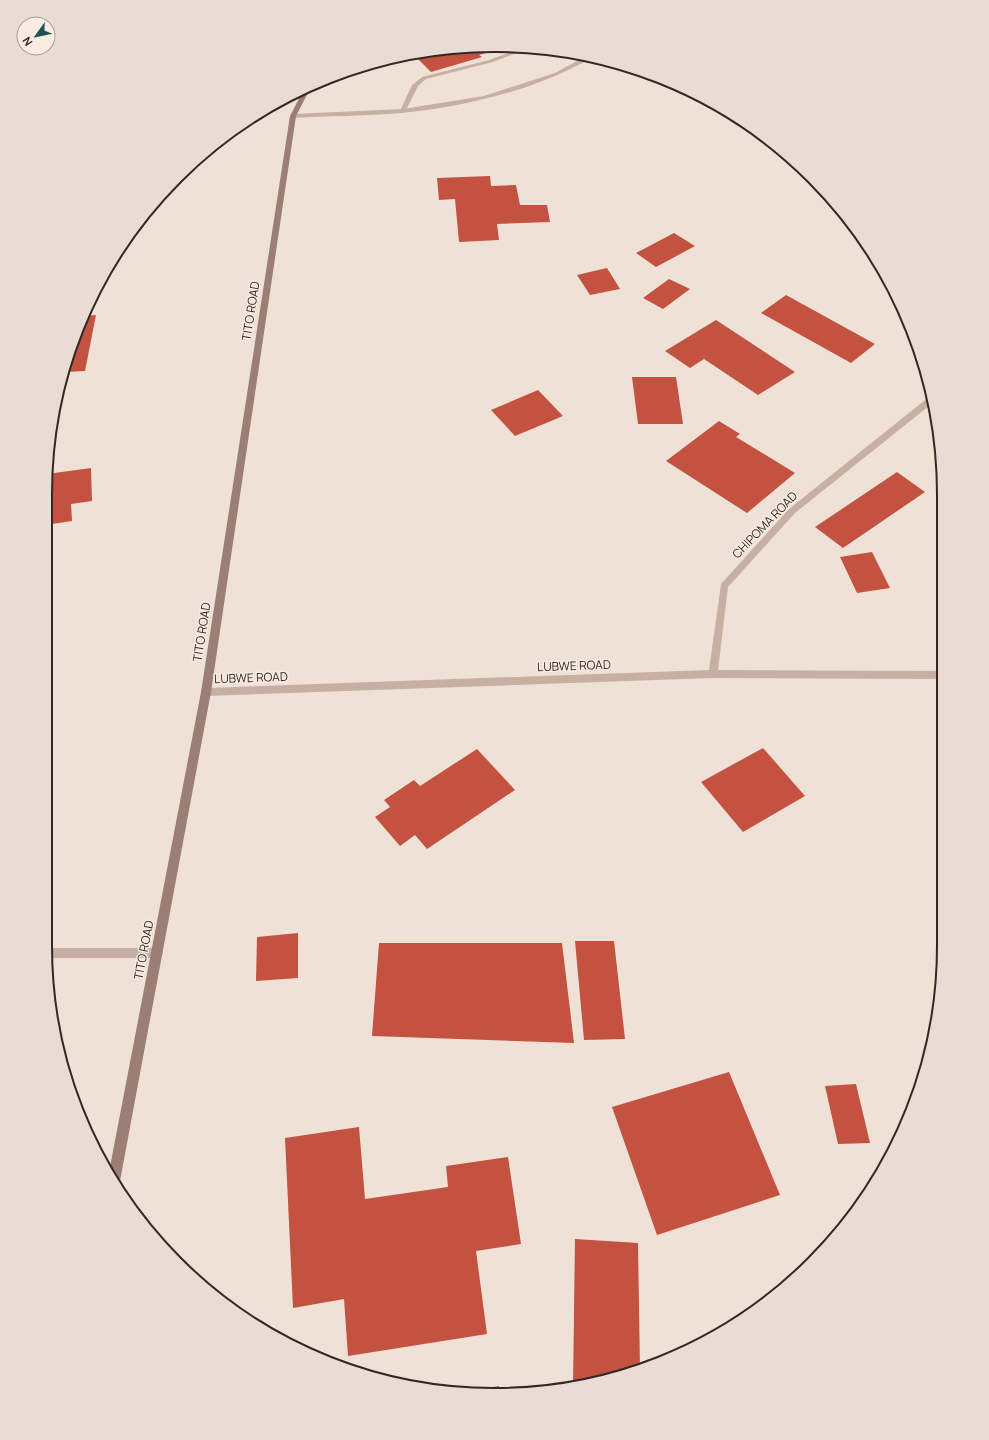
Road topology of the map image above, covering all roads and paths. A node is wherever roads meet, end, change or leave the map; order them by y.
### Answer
1 (514, 53) edge
2 (581, 61) edge
3 (303, 96) edge
4 (403, 111) junction
5 (293, 116) junction
6 (927, 403) edge
7 (713, 674) junction
8 (937, 676) edge
9 (206, 692) junction
10 (52, 953) edge
11 (157, 953) junction
12 (115, 1174) edge

1 - 4 street
2 - 4 street
3 - 5 main road, TITO ROAD
4 - 5 street
5 - 9 main road, TITO ROAD
6 - 7 street, CHIPOMA ROAD
7 - 8 street, LUBWE ROAD
7 - 9 street, LUBWE ROAD
9 - 11 main road, TITO ROAD
10 - 11 street
11 - 12 main road, TITO ROAD

